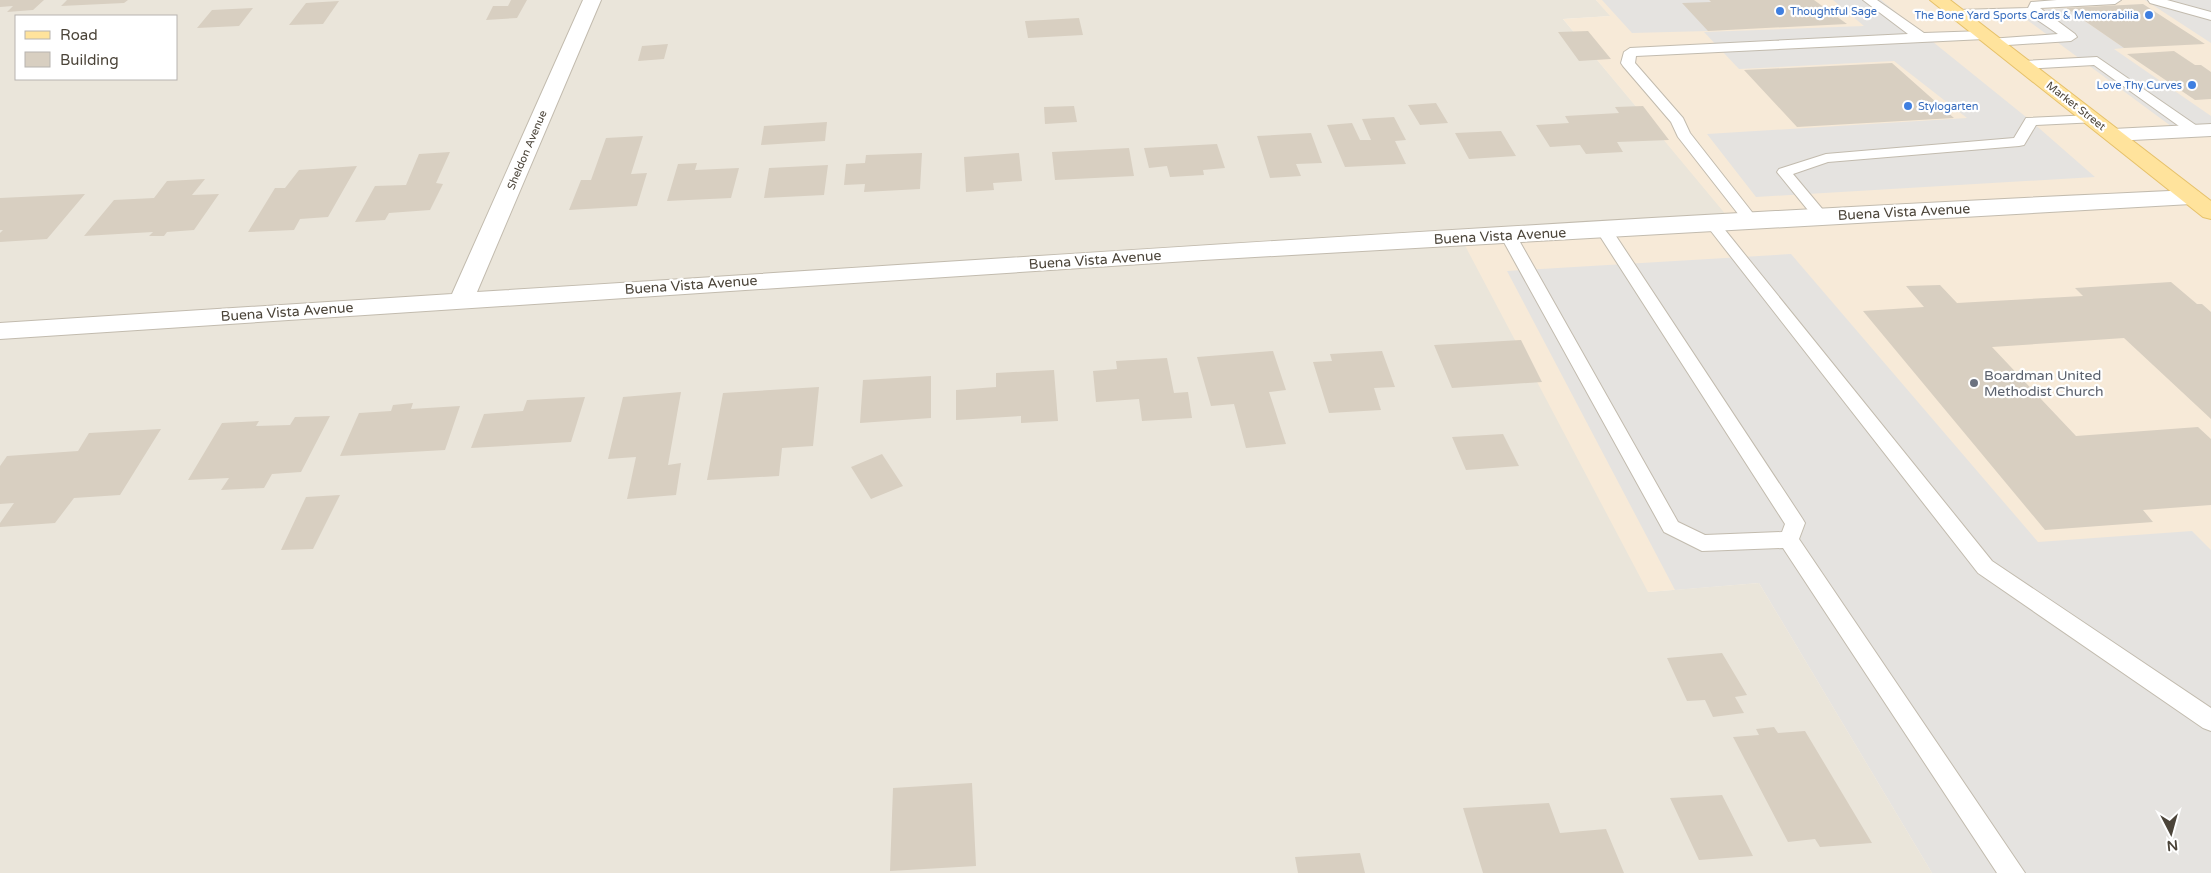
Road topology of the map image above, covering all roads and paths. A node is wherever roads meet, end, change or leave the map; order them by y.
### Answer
1 (592, 0) edge
2 (1869, 0) edge
3 (1939, 0) edge
4 (2115, 0) edge
5 (2154, 0) edge
6 (2033, 10) junction
7 (1958, 14) junction
8 (2211, 16) edge
9 (1921, 37) junction
10 (1989, 38) junction
11 (2024, 66) junction
12 (2092, 118) junction
13 (2203, 131) edge
14 (2113, 135) junction
15 (2191, 197) junction
16 (2211, 212) edge
17 (1821, 217) junction
18 (1751, 221) junction
19 (1712, 223) junction
20 (1604, 230) junction
21 (1508, 235) junction
22 (462, 300) junction
23 (0, 331) edge
24 (1789, 540) junction
25 (2211, 722) edge
26 (2012, 873) edge

1 - 22 street, Sheldon Avenue
2 - 9 lane
3 - 7 main road, Market Street
4 - 6 lane
5 - 8 lane
6 - 7 lane
6 - 10 lane
7 - 10 main road, Market Street
9 - 10 lane
9 - 18 lane
10 - 11 main road, Market Street
11 - 12 main road, Market Street
11 - 13 lane
12 - 14 main road, Market Street
12 - 17 lane
13 - 14 street
14 - 15 main road, Market Street
15 - 16 main road, Market Street
15 - 17 street, Buena Vista Avenue
17 - 18 street, Buena Vista Avenue
18 - 19 street, Buena Vista Avenue
19 - 20 street, Buena Vista Avenue
19 - 25 lane
20 - 21 street, Buena Vista Avenue
20 - 24 lane
21 - 22 street, Buena Vista Avenue
21 - 24 lane
22 - 23 street, Buena Vista Avenue
24 - 26 lane

